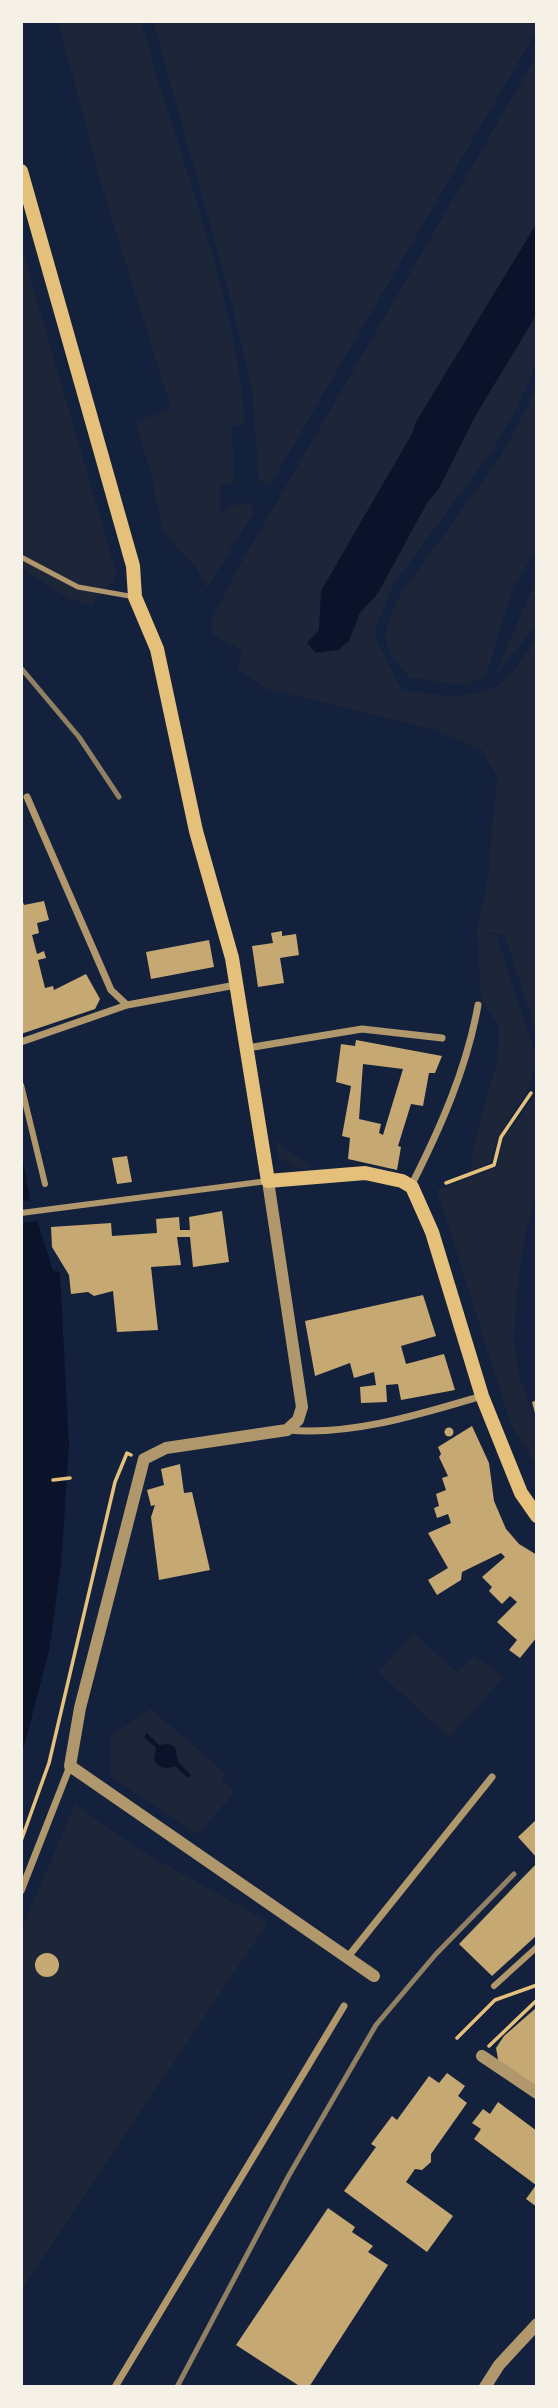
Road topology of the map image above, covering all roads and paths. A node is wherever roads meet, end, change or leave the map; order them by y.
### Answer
1 (21, 171) edge
2 (21, 557) edge
3 (135, 597) junction
4 (27, 797) dead end
5 (237, 985) junction
6 (127, 1005) junction
7 (478, 1005) dead end
8 (442, 1038) dead end
9 (21, 1042) edge
10 (247, 1048) junction
11 (21, 1085) edge
12 (531, 1093) dead end
13 (268, 1181) junction
14 (45, 1184) dead end
15 (446, 1184) dead end
16 (411, 1186) junction
17 (21, 1213) edge
18 (482, 1396) junction
19 (287, 1430) junction
20 (127, 1453) dead end
21 (70, 1478) dead end
22 (53, 1480) dead end
23 (537, 1516) edge
24 (70, 1766) junction
25 (492, 1777) dead end
26 (21, 1841) edge
27 (21, 1891) edge
28 (537, 1947) edge
29 (347, 1958) junction
30 (374, 1976) dead end
31 (537, 1985) edge
32 (494, 1986) dead end
33 (537, 2000) edge
34 (344, 2006) dead end
35 (457, 2038) dead end
36 (481, 2056) joint
37 (537, 2093) edge
38 (537, 2325) edge
39 (115, 2387) edge
40 (485, 2387) edge

1 - 3 main road
2 - 3 lane
3 - 5 main road
4 - 6 street
5 - 6 street
5 - 10 main road
6 - 9 street
7 - 16 street
8 - 10 street
10 - 13 main road
11 - 14 street
12 - 15 path
13 - 16 main road
13 - 17 street
13 - 19 street
16 - 18 main road
18 - 19 street
18 - 23 main road
19 - 24 street
20 - 26 path
21 - 22 path
24 - 27 street
24 - 29 street
25 - 29 street
28 - 32 street
29 - 30 street
31 - 35 path
33 - 36 path
34 - 39 street
36 - 37 street
38 - 40 street

